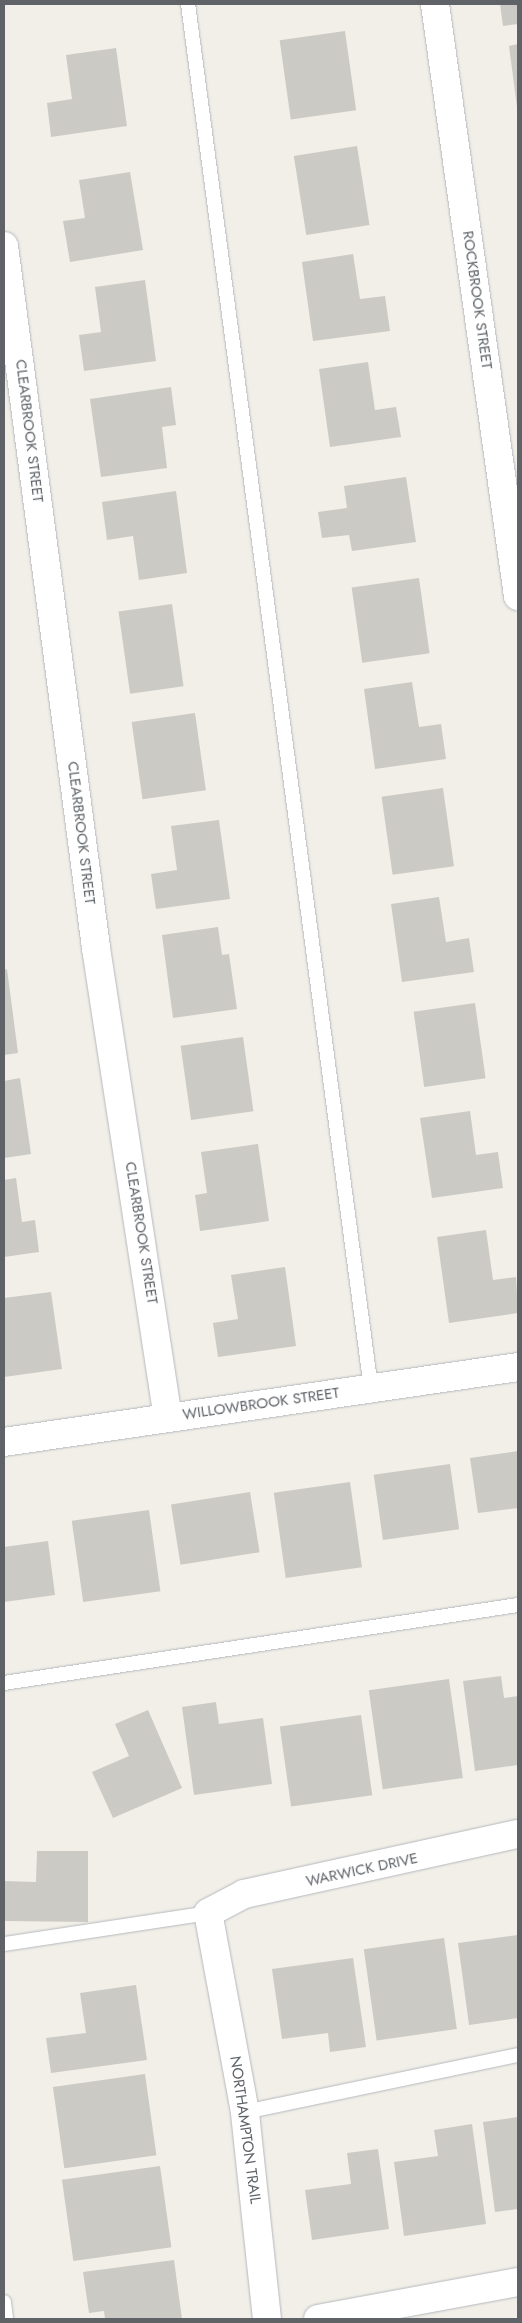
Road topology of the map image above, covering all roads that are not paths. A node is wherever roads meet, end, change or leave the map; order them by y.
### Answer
1 (188, 4) edge
2 (435, 4) edge
3 (4, 246) edge
4 (518, 596) edge
5 (518, 1367) edge
6 (371, 1388) junction
7 (168, 1418) junction
8 (4, 1442) edge
9 (518, 1605) edge
10 (4, 1683) edge
11 (518, 1834) edge
12 (208, 1913) junction
13 (4, 1944) edge
14 (518, 2055) edge
15 (246, 2112) junction
16 (518, 2282) edge
17 (4, 2302) edge
18 (6, 2319) edge
19 (267, 2319) edge
20 (318, 2319) edge

1 - 6 lane
2 - 4 street, ROCKBROOK STREET
3 - 7 street, CLEARBROOK STREET
5 - 6 street, WILLOWBROOK STREET
6 - 7 street, WILLOWBROOK STREET
7 - 8 street, WILLOWBROOK STREET
9 - 10 lane
11 - 12 street, WARWICK DRIVE
12 - 13 lane
12 - 15 street, NORTHAMPTON TRAIL
14 - 15 lane
15 - 19 street, NORTHAMPTON TRAIL
16 - 20 street
17 - 18 lane

